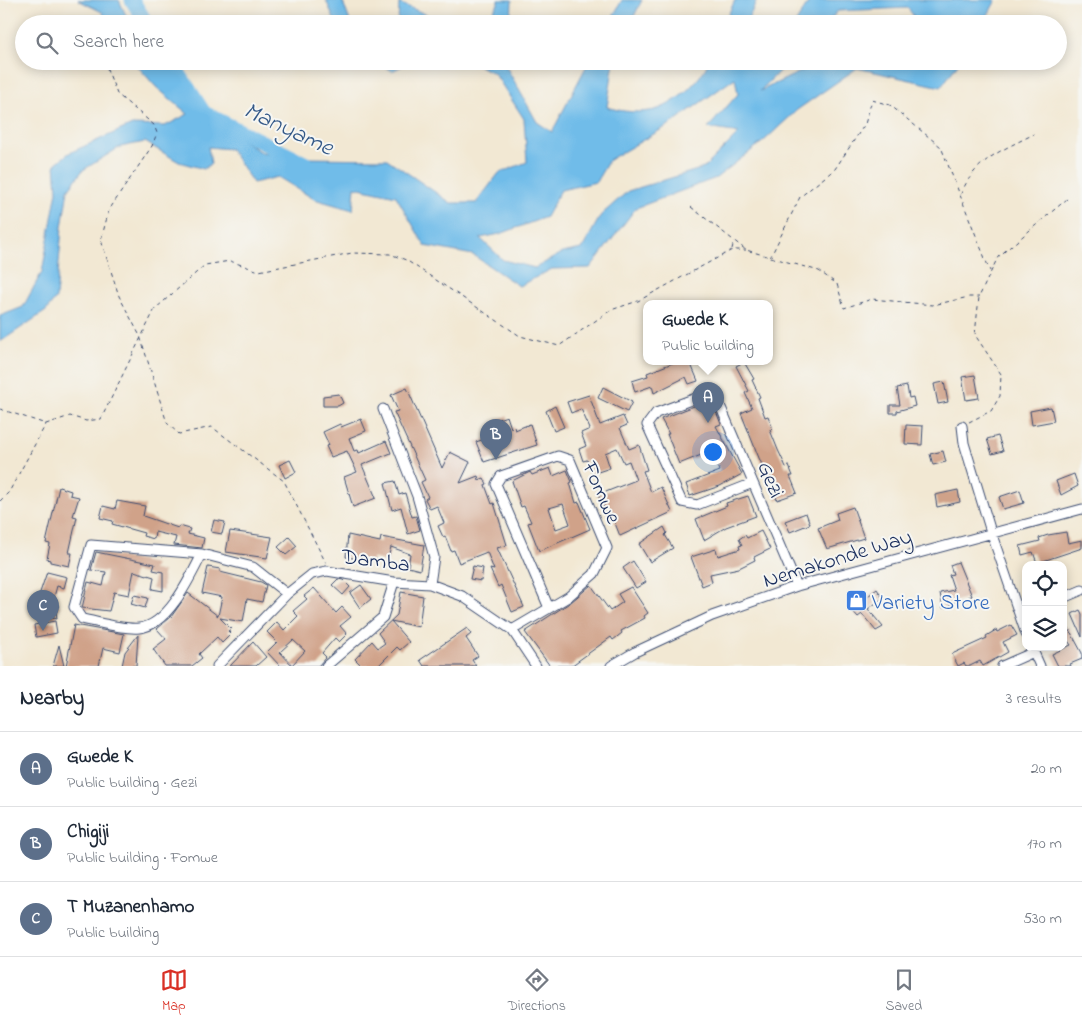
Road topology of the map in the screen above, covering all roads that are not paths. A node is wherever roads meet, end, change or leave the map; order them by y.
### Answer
1 (382, 409) dead end
2 (962, 426) road end
3 (753, 483) junction
4 (1082, 509) edge
5 (991, 532) junction
6 (202, 554) junction
7 (394, 582) junction
8 (430, 584) junction
9 (798, 586) junction
10 (1082, 590) edge
11 (287, 594) junction
12 (1067, 596) edge
13 (548, 608) junction
14 (1022, 616) edge
15 (512, 630) junction
16 (1029, 651) edge
17 (1034, 651) edge
18 (216, 666) edge
19 (326, 666) edge
20 (536, 666) edge
21 (611, 666) edge
22 (1002, 666) edge
23 (1040, 666) edge

1 - 8 street
2 - 5 street
3 - 3 street, Gezi
3 - 9 street, Gezi
4 - 5 street, Nemakonde Way
5 - 9 street, Nemakonde Way
5 - 14 street
6 - 6 street
6 - 11 street
7 - 8 street, Damba
7 - 11 street, Damba
7 - 19 street
8 - 15 street, Damba
9 - 21 street, Nemakonde Way
10 - 12 street
11 - 18 street, Damba
13 - 13 street, Fomwe
13 - 15 street, Fomwe
15 - 20 street, Damba
16 - 22 street
17 - 23 street

